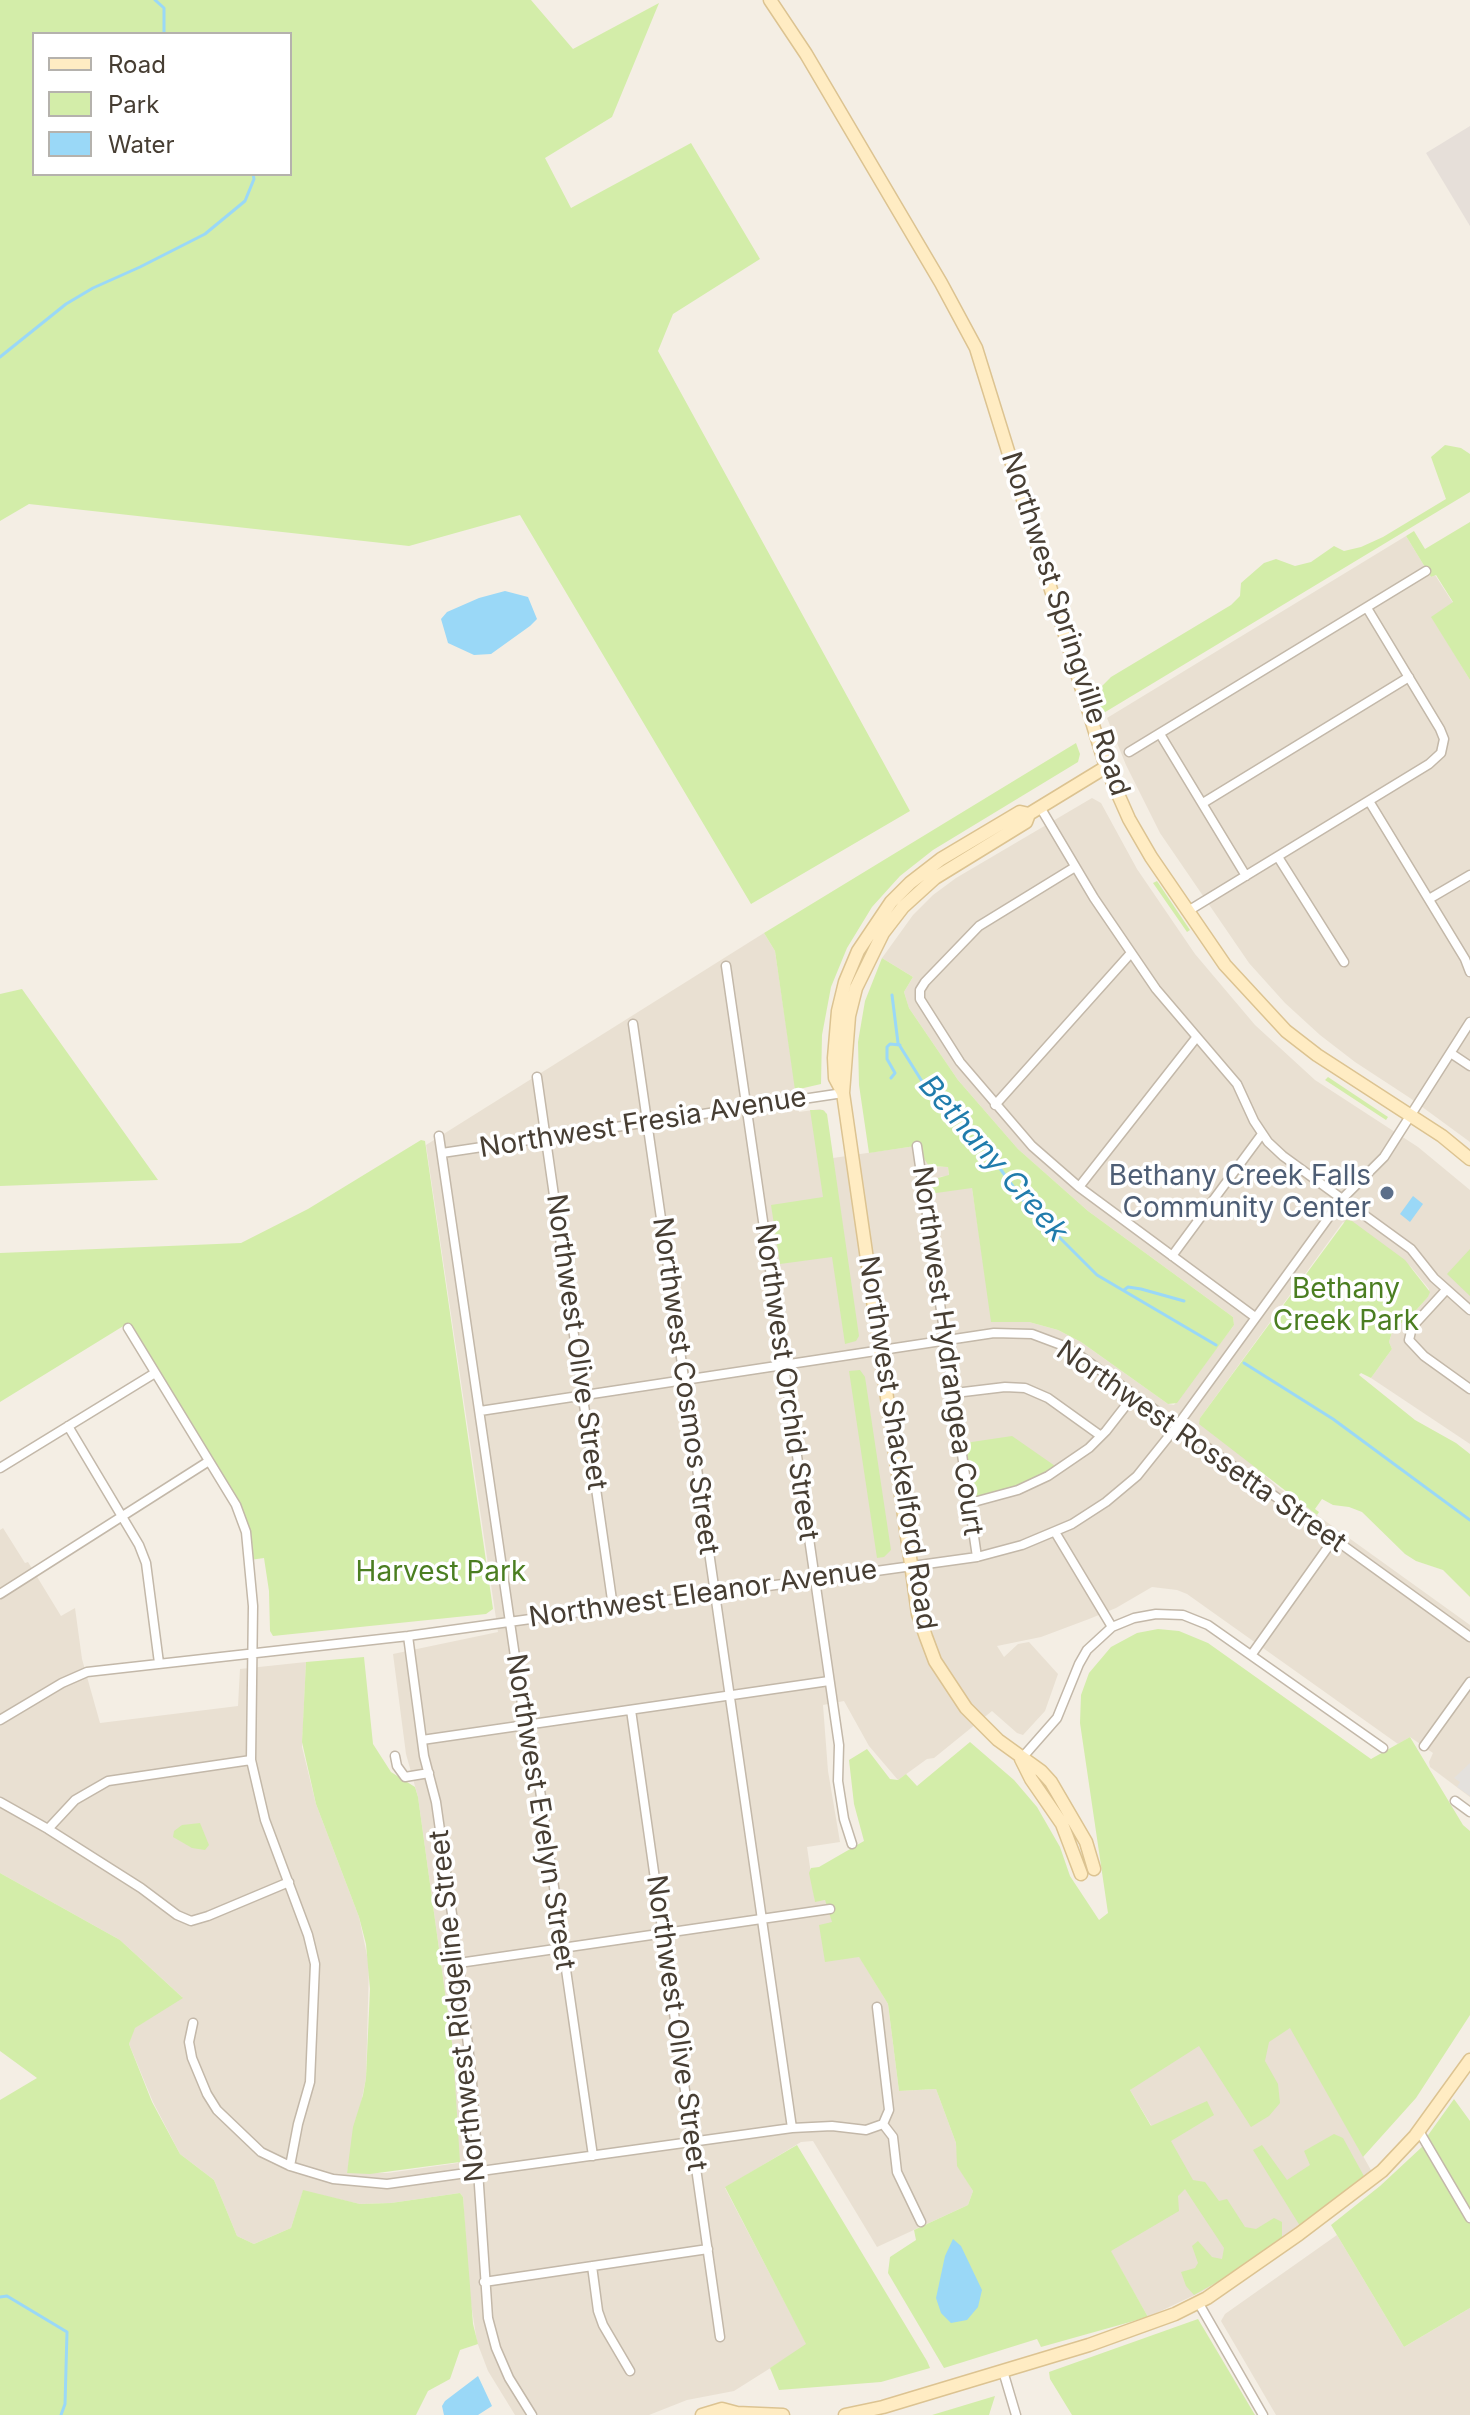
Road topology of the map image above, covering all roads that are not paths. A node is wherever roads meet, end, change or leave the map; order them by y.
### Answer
1 (770, 0) edge
2 (1426, 571) dead end
3 (1367, 608) junction
4 (1409, 677) junction
5 (1160, 734) junction
6 (1129, 752) dead end
7 (1106, 767) junction
8 (1369, 801) junction
9 (1203, 803) junction
10 (1034, 810) junction
11 (1278, 857) junction
12 (1075, 867) junction
13 (1470, 875) edge
14 (1246, 876) junction
15 (1429, 899) junction
16 (1188, 911) junction
17 (1131, 953) junction
18 (1344, 962) dead end
19 (726, 966) dead end
20 (1470, 972) edge
21 (1470, 1022) edge
22 (633, 1024) dead end
23 (1196, 1038) junction
24 (1452, 1054) junction
25 (1470, 1066) edge
26 (537, 1077) dead end
27 (843, 1093) junction
28 (995, 1105) junction
29 (747, 1107) junction
30 (1411, 1116) junction
31 (647, 1121) junction
32 (1262, 1134) junction
33 (439, 1136) dead end
34 (546, 1136) junction
35 (917, 1146) dead end
36 (442, 1153) junction
37 (1470, 1159) edge
38 (1079, 1187) junction
39 (1342, 1199) junction
40 (1172, 1256) junction
41 (1446, 1290) junction
42 (1470, 1310) edge
43 (1255, 1317) junction
44 (128, 1328) dead end
45 (947, 1341) junction
46 (882, 1351) junction
47 (784, 1365) junction
48 (155, 1373) junction
49 (684, 1380) junction
50 (1470, 1389) edge
51 (955, 1393) junction
52 (584, 1395) junction
53 (1134, 1395) junction
54 (480, 1411) junction
55 (68, 1426) junction
56 (1177, 1426) junction
57 (1101, 1436) junction
58 (209, 1461) junction
59 (0, 1468) edge
60 (970, 1503) junction
61 (122, 1516) junction
62 (1055, 1532) junction
63 (1333, 1540) junction
64 (977, 1557) junction
65 (911, 1564) junction
66 (815, 1578) junction
67 (716, 1593) junction
68 (0, 1594) edge
69 (613, 1607) junction
70 (510, 1622) junction
71 (1112, 1627) junction
72 (408, 1636) junction
73 (1470, 1637) edge
74 (253, 1652) junction
75 (1252, 1654) junction
76 (159, 1663) junction
77 (829, 1681) junction
78 (1470, 1682) edge
79 (731, 1695) junction
80 (631, 1710) junction
81 (0, 1720) edge
82 (525, 1725) junction
83 (422, 1740) junction
84 (1424, 1746) dead end
85 (1383, 1748) dead end
86 (395, 1756) dead end
87 (1021, 1759) junction
88 (251, 1760) junction
89 (429, 1773) junction
90 (1455, 1801) dead end
91 (0, 1802) edge
92 (1470, 1812) edge
93 (48, 1829) junction
94 (852, 1844) dead end
95 (1094, 1869) dead end
96 (1081, 1874) dead end
97 (289, 1882) junction
98 (830, 1909) dead end
99 (763, 1919) junction
100 (663, 1933) junction
101 (562, 1948) junction
102 (459, 1963) junction
103 (877, 2007) dead end
104 (193, 2023) dead end
105 (1470, 2060) edge
106 (883, 2124) junction
107 (792, 2128) junction
108 (1419, 2131) junction
109 (692, 2143) junction
110 (593, 2156) junction
111 (290, 2166) junction
112 (477, 2172) junction
113 (1470, 2218) edge
114 (921, 2222) dead end
115 (708, 2249) junction
116 (592, 2266) junction
117 (484, 2282) junction
118 (1198, 2302) junction
119 (720, 2337) dead end
120 (630, 2371) dead end
121 (1003, 2371) junction
122 (736, 2414) edge
123 (532, 2415) edge
124 (702, 2415) edge
125 (783, 2415) edge
126 (845, 2415) edge
127 (1016, 2415) edge
128 (1263, 2415) edge

1 - 7 street, Northwest Springville Road
2 - 3 street
3 - 4 street
3 - 5 street
4 - 8 street
4 - 9 street
5 - 6 street
5 - 9 street
7 - 10 street, Northwest Shackelford Road
7 - 16 street, Northwest Springville Road
8 - 11 street
8 - 15 street
9 - 14 street
10 - 12 street
10 - 27 street, Northwest Shackelford Road
11 - 14 street
11 - 18 street
12 - 17 street
12 - 28 street
13 - 15 street
14 - 16 street
15 - 20 street
16 - 30 street, Northwest Springville Road
17 - 23 street
17 - 28 street
19 - 29 street, Northwest Orchid Street
21 - 24 street, Northwest Eleanor Avenue
22 - 31 street, Northwest Cosmos Street
23 - 32 street
23 - 38 street
24 - 25 street
24 - 30 street, Northwest Eleanor Avenue
26 - 34 street, Northwest Olive Street
27 - 29 street, Northwest Fresia Avenue
27 - 46 street, Northwest Shackelford Road
28 - 38 street
29 - 31 street, Northwest Fresia Avenue
29 - 47 street, Northwest Orchid Street
30 - 37 street, Northwest Springville Road
30 - 39 street, Northwest Eleanor Avenue
31 - 34 street, Northwest Fresia Avenue
31 - 49 street, Northwest Cosmos Street
32 - 39 street
32 - 40 street
33 - 36 street, Northwest Evelyn Street
34 - 36 street, Northwest Fresia Avenue
34 - 52 street, Northwest Olive Street
35 - 45 street, Northwest Hydrangea Court
36 - 54 street, Northwest Evelyn Street
38 - 40 street
39 - 41 street
39 - 43 street, Northwest Eleanor Avenue
40 - 43 street
41 - 42 street
41 - 50 street
43 - 56 street, Northwest Eleanor Avenue
44 - 48 street
45 - 46 street, Northwest Rossetta Street
45 - 51 street, Northwest Hydrangea Court
45 - 53 street, Northwest Rossetta Street
46 - 47 street, Northwest Rossetta Street
46 - 65 street, Northwest Shackelford Road
47 - 49 street, Northwest Rossetta Street
47 - 66 street, Northwest Orchid Street
48 - 55 street
48 - 58 street
49 - 52 street, Northwest Rossetta Street
49 - 67 street, Northwest Cosmos Street
51 - 57 street
51 - 60 street, Northwest Hydrangea Court
52 - 54 street, Northwest Rossetta Street
52 - 69 street, Northwest Olive Street
53 - 56 street, Northwest Rossetta Street
53 - 57 street
54 - 70 street, Northwest Evelyn Street
55 - 59 street
55 - 61 street
56 - 62 street, Northwest Eleanor Avenue
56 - 63 street, Northwest Rossetta Street
57 - 60 street
58 - 61 street
58 - 74 street
60 - 64 street, Northwest Hydrangea Court
61 - 68 street
61 - 76 street
62 - 64 street, Northwest Eleanor Avenue
62 - 71 street
63 - 73 street, Northwest Rossetta Street
63 - 75 street
64 - 65 street, Northwest Eleanor Avenue
65 - 66 street, Northwest Eleanor Avenue
65 - 87 street, Northwest Shackelford Road
66 - 67 street, Northwest Eleanor Avenue
66 - 77 street, Northwest Orchid Street
67 - 69 street, Northwest Eleanor Avenue
67 - 79 street, Northwest Cosmos Street
69 - 70 street, Northwest Eleanor Avenue
70 - 72 street, Northwest Eleanor Avenue
70 - 82 street, Northwest Evelyn Street
71 - 75 street
71 - 87 street
72 - 74 street, Northwest Eleanor Avenue
72 - 83 street, Northwest Ridgeline Street
74 - 76 street, Northwest Eleanor Avenue
74 - 88 street
75 - 85 street
76 - 81 street, Northwest Eleanor Avenue
77 - 79 street
77 - 94 street, Northwest Orchid Street
78 - 84 street
79 - 80 street
79 - 99 street, Northwest Cosmos Street
80 - 82 street
80 - 100 street, Northwest Olive Street
82 - 83 street
82 - 101 street, Northwest Evelyn Street
83 - 89 street, Northwest Ridgeline Street
86 - 89 street
87 - 95 street, Northwest Shackelford Road
87 - 96 street, Northwest Shackelford Road
88 - 93 street
88 - 97 street
89 - 102 street, Northwest Ridgeline Street
90 - 92 street
91 - 93 street
93 - 97 street
97 - 111 street
98 - 99 street
99 - 100 street
99 - 107 street, Northwest Cosmos Street
100 - 101 street
100 - 109 street, Northwest Olive Street
101 - 102 street
101 - 110 street, Northwest Evelyn Street
102 - 112 street, Northwest Ridgeline Street
103 - 106 street
104 - 111 street
105 - 108 street
106 - 107 street
106 - 114 street
107 - 109 street
108 - 113 street
108 - 118 street
109 - 110 street
109 - 115 street, Northwest Olive Street
110 - 112 street
111 - 112 street
112 - 117 street, Northwest Ridgeline Street
115 - 116 street
115 - 119 street, Northwest Olive Street
116 - 117 street
116 - 120 street
117 - 123 street, Northwest Ridgeline Street
118 - 121 street
118 - 128 street
121 - 126 street
121 - 127 street
122 - 124 street
122 - 125 street

